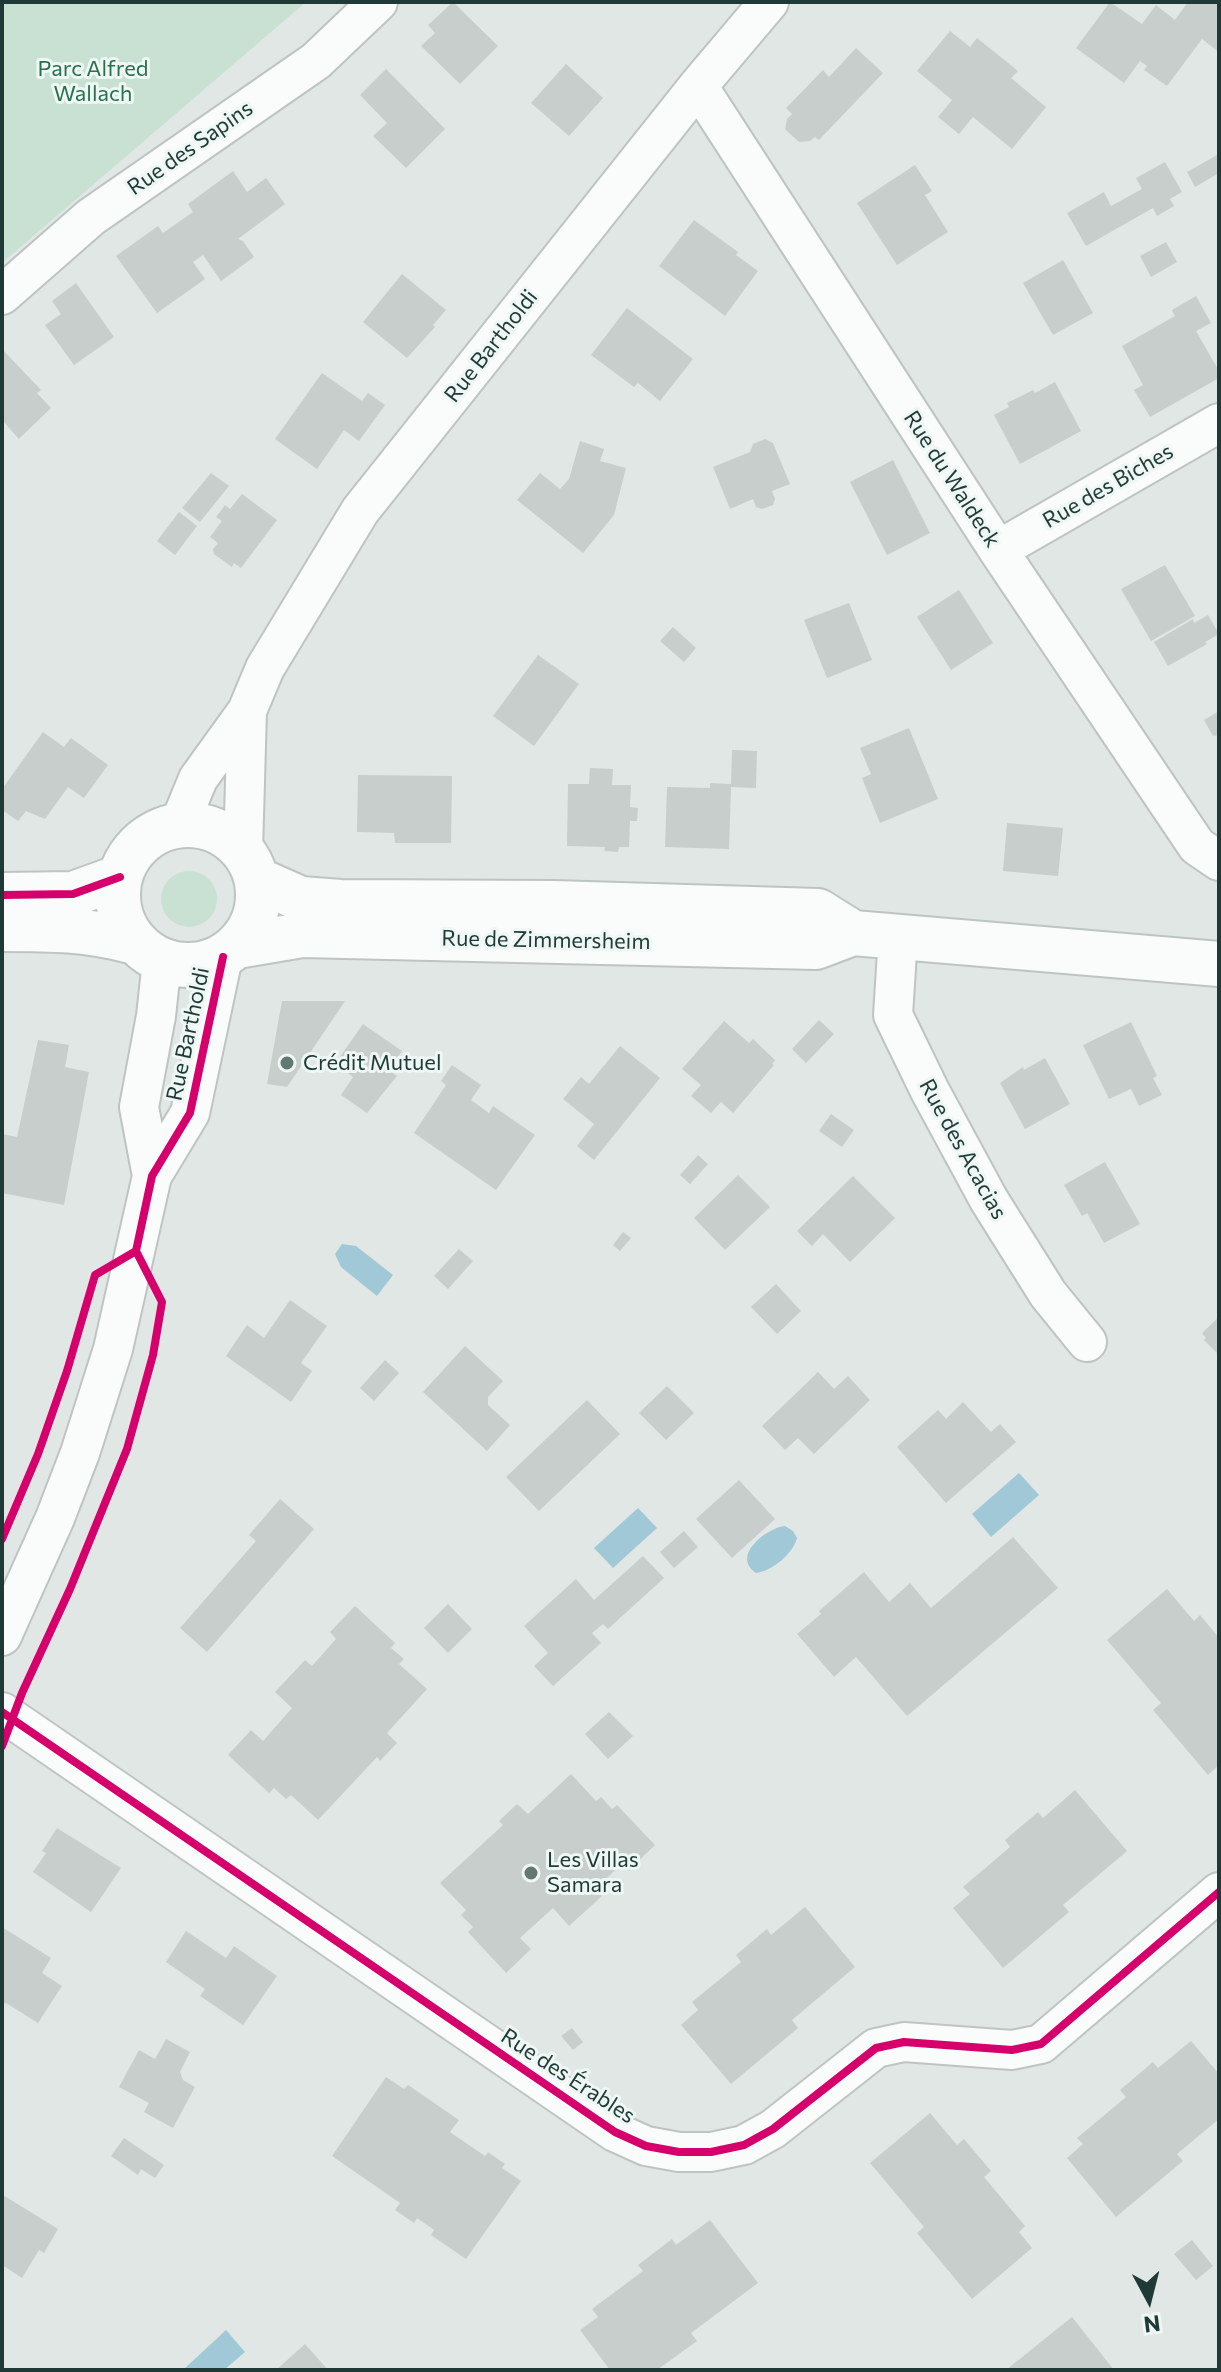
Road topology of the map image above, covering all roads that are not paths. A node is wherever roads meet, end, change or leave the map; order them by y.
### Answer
1 (378, 2) edge
2 (769, 2) edge
3 (698, 86) junction
4 (2, 295) edge
5 (1219, 423) edge
6 (998, 550) junction
7 (247, 711) junction
8 (179, 825) junction
9 (1219, 861) edge
10 (250, 865) junction
11 (120, 877) junction
12 (2, 895) edge
13 (2, 929) edge
14 (853, 933) junction
15 (898, 937) junction
16 (148, 952) junction
17 (230, 952) junction
18 (1219, 964) edge
19 (152, 1176) junction
20 (1087, 1342) dead end
21 (2, 1636) edge
22 (2, 1712) edge
23 (1219, 1892) edge

1 - 4 street, Rue des Sapins
2 - 3 street, Rue Bartholdi
3 - 6 street, Rue du Waldeck
3 - 7 street, Rue Bartholdi
5 - 6 street, Rue des Biches
6 - 9 street, Rue du Waldeck
7 - 8 street, Rue Bartholdi
7 - 10 street, Rue Bartholdi
8 - 10 main road
8 - 11 main road
10 - 14 main road, Rue de Zimmersheim
10 - 17 main road
11 - 12 main road
11 - 16 main road
13 - 16 main road
14 - 15 main road, Rue de Zimmersheim
14 - 17 main road, Rue de Zimmersheim
15 - 18 main road, Rue de Zimmersheim
15 - 20 street, Rue des Acacias
16 - 17 main road
16 - 19 street, Rue Bartholdi
17 - 19 street, Rue Bartholdi
19 - 21 street, Rue Bartholdi
22 - 23 street, Rue des Érables

